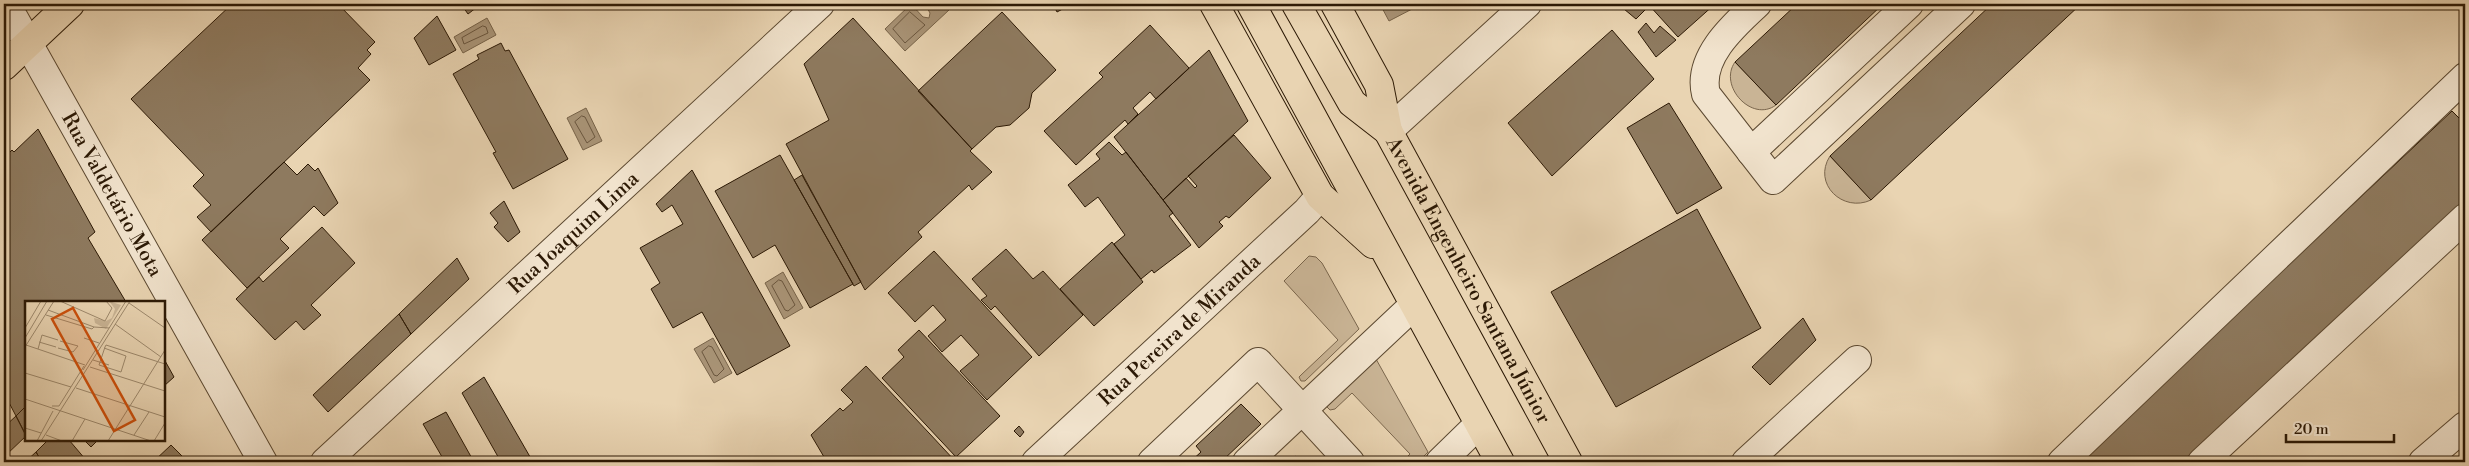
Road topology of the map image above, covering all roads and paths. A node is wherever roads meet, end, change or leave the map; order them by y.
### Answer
1 (6, 4) edge
2 (70, 4) edge
3 (820, 4) edge
4 (1214, 4) edge
5 (1251, 4) edge
6 (1296, 4) edge
7 (1335, 4) edge
8 (1527, 4) edge
9 (1757, 4) edge
10 (1909, 4) edge
11 (1961, 4) edge
12 (27, 43) junction
13 (4, 66) edge
14 (2464, 79) edge
15 (1388, 131) junction
16 (1751, 152) junction
17 (1320, 196) junction
18 (2465, 218) edge
19 (1386, 257) junction
20 (1414, 305) junction
21 (1857, 360) dead end
22 (1301, 410) junction
23 (1479, 424) junction
24 (2465, 426) edge
25 (263, 462) edge
26 (325, 462) edge
27 (1036, 462) edge
28 (1152, 462) edge
29 (1247, 462) edge
30 (1350, 462) edge
31 (1440, 462) edge
32 (1500, 462) edge
33 (1568, 462) edge
34 (1746, 462) edge
35 (2062, 462) edge
36 (2202, 462) edge
37 (2424, 462) edge

1 - 12 street, Rua Valdetário Mota
2 - 12 main road
3 - 26 street, Rua Joaquim Lima
4 - 17 main road
5 - 19 main road
6 - 15 main road, Avenida Engenheiro Santana Júnior
7 - 15 main road
8 - 15 street
9 - 16 street
10 - 16 street
11 - 16 street
12 - 13 main road
12 - 25 street, Rua Valdetário Mota
14 - 35 street
15 - 33 main road, Avenida Engenheiro Santana Júnior
17 - 19 main road
17 - 27 street, Rua Pereira de Miranda
18 - 36 street
19 - 20 main road
20 - 22 street
20 - 23 main road
21 - 34 street
22 - 28 street
22 - 29 street
22 - 30 street
23 - 31 street
23 - 32 main road
24 - 37 street

